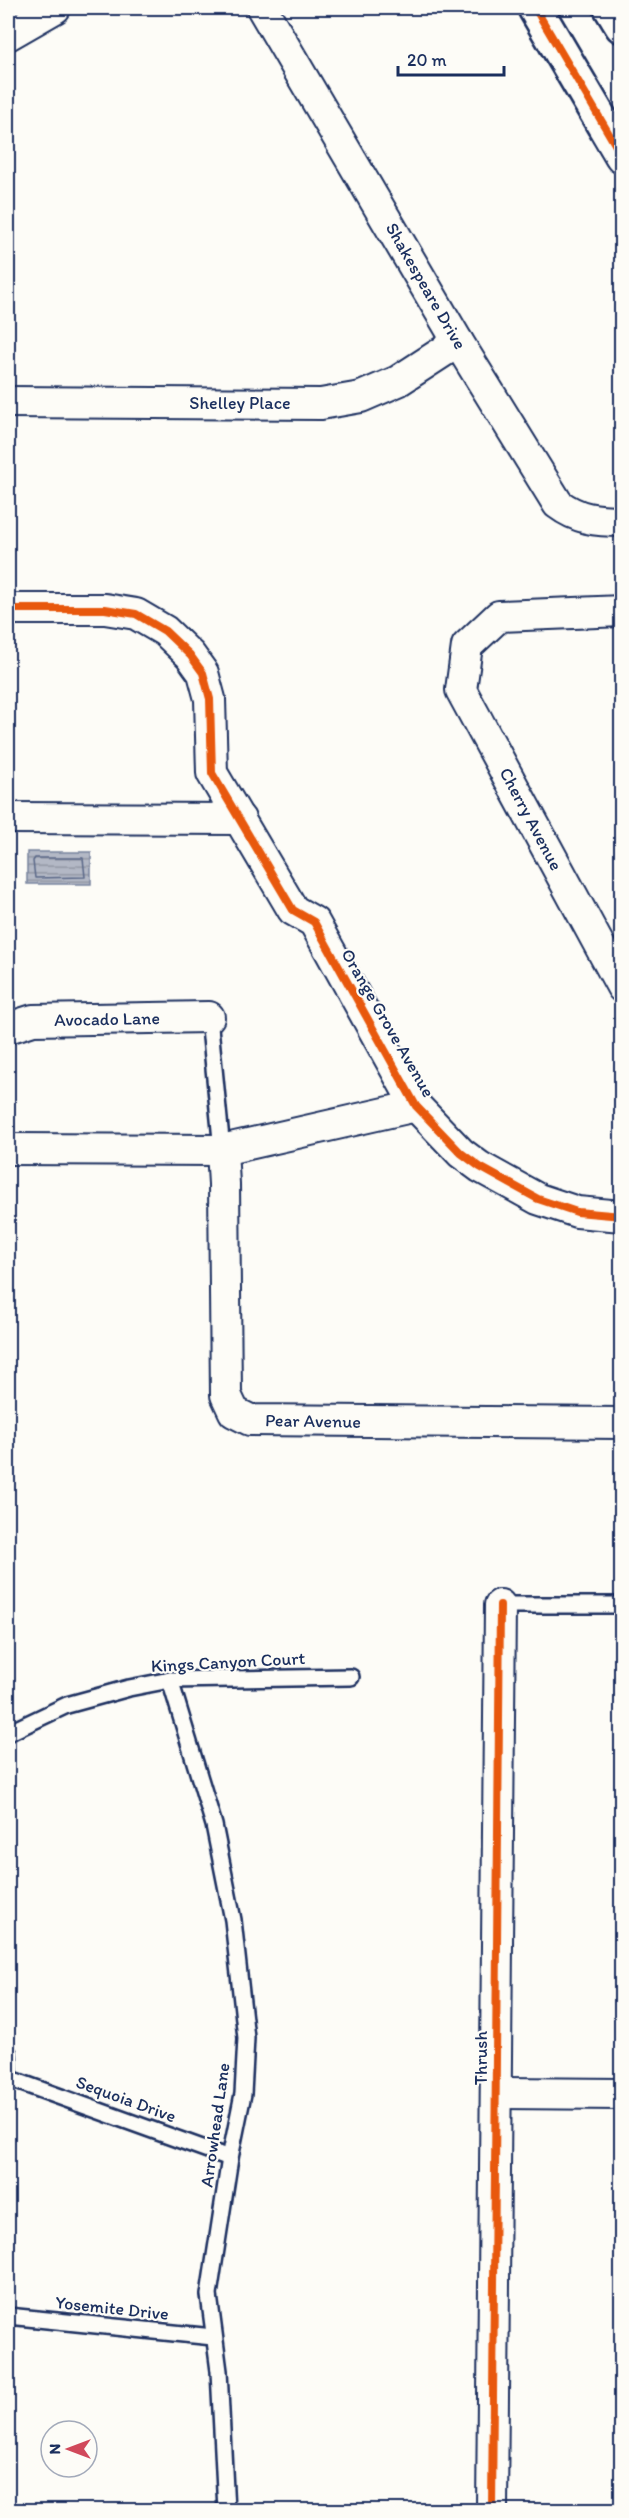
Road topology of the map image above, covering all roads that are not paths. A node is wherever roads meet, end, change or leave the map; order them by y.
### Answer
1 (55, 8) edge
2 (262, 8) edge
3 (536, 8) edge
4 (610, 8) edge
5 (621, 26) edge
6 (8, 35) edge
7 (621, 156) edge
8 (458, 342) junction
9 (8, 402) edge
10 (621, 521) edge
11 (8, 609) edge
12 (621, 611) edge
13 (8, 818) edge
14 (240, 819) junction
15 (621, 987) edge
16 (209, 1017) joint
17 (8, 1031) edge
18 (416, 1106) junction
19 (8, 1149) edge
20 (222, 1150) junction
21 (621, 1216) edge
22 (621, 1424) edge
23 (500, 1605) joint
24 (621, 1605) edge
25 (351, 1677) dead end
26 (170, 1680) junction
27 (8, 1733) edge
28 (8, 2053) edge
29 (8, 2078) edge
30 (496, 2093) junction
31 (621, 2094) edge
32 (230, 2158) junction
33 (8, 2316) edge
34 (213, 2337) junction
35 (225, 2511) edge
36 (492, 2511) edge

1 - 6 street
2 - 8 street, Shakespeare Drive
3 - 7 main road
4 - 5 main road
8 - 9 street, Shelley Place
8 - 10 street, Shakespeare Drive
11 - 14 street, Orange Grove Avenue
12 - 15 street, Cherry Avenue
13 - 14 street
14 - 18 street, Orange Grove Avenue
16 - 17 street, Avocado Lane
16 - 20 lane
18 - 20 street
18 - 21 street, Orange Grove Avenue
19 - 20 street
20 - 22 street, Pear Avenue
23 - 24 lane
23 - 30 street, Thrush
25 - 26 lane, Kings Canyon Court
26 - 27 lane, Kings Canyon Court
26 - 32 lane, Arrowhead Lane
28 - 29 lane
29 - 32 lane, Sequoia Drive
30 - 31 street
30 - 36 street, Thrush
32 - 34 lane, Arrowhead Lane
33 - 34 lane, Yosemite Drive
34 - 35 lane, Arrowhead Lane

